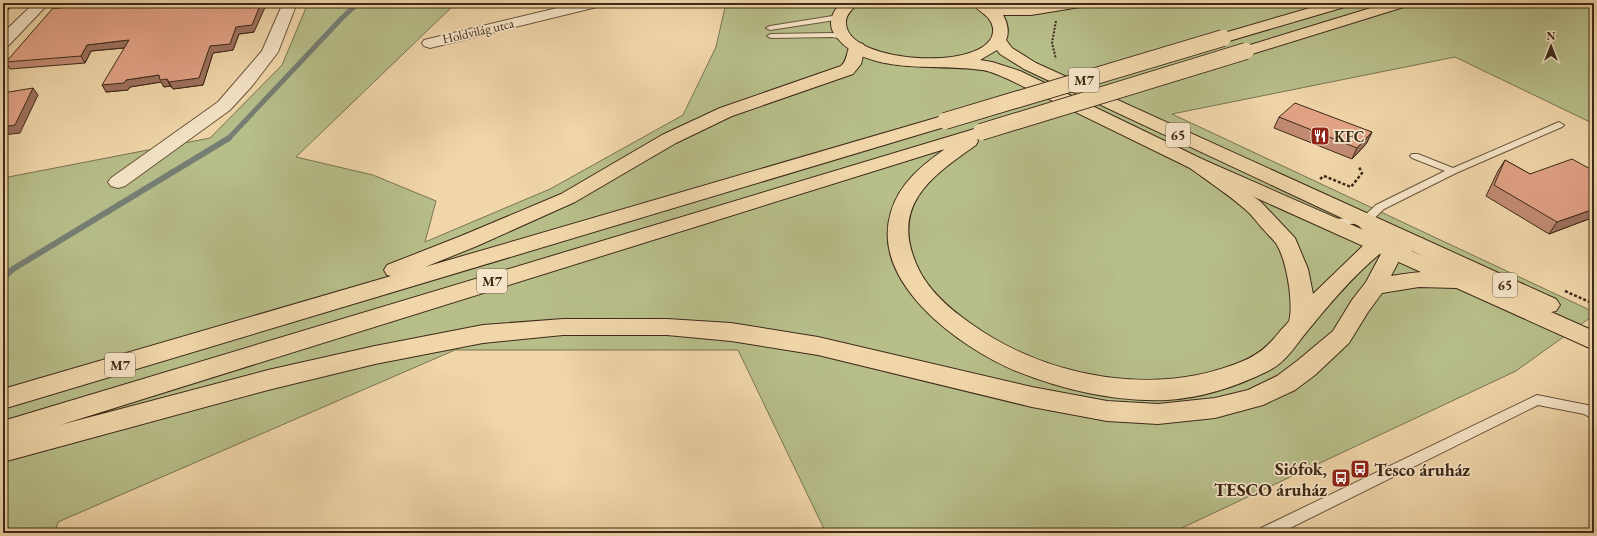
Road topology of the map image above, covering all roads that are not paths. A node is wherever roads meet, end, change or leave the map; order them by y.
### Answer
1 (42, 3) edge
2 (290, 3) edge
3 (596, 3) edge
4 (1080, 3) edge
5 (1342, 3) edge
6 (1402, 3) edge
7 (845, 7) edge
8 (985, 7) edge
9 (770, 28) dead end
10 (771, 36) dead end
11 (998, 39) junction
12 (3, 42) edge
13 (851, 42) junction
14 (430, 43) dead end
15 (951, 62) junction
16 (1560, 125) dead end
17 (981, 132) junction
18 (1415, 156) dead end
19 (1197, 164) junction
20 (1453, 171) junction
21 (118, 182) dead end
22 (1365, 221) junction
23 (1329, 222) junction
24 (1416, 244) junction
25 (1385, 246) junction
26 (1456, 280) junction
27 (1375, 286) junction
28 (1301, 322) junction
29 (1594, 325) edge
30 (237, 330) junction
31 (1594, 341) edge
32 (3, 399) edge
33 (1594, 414) edge
34 (3, 432) edge
35 (3, 451) edge
36 (1266, 533) edge

1 - 12 street
2 - 21 street
3 - 14 street, Holdvilág utca
4 - 8 main road
5 - 30 main road, M7, bridge
6 - 17 main road, M7, bridge
7 - 9 lane
7 - 13 main road
8 - 11 main road
10 - 13 lane
11 - 15 main road, 65
11 - 22 main road, 65
13 - 15 main road, 65
13 - 30 main road
15 - 19 main road, 65
16 - 20 lane
17 - 28 main road
17 - 34 main road, M7
18 - 20 lane
19 - 23 main road, 65
19 - 28 main road
20 - 22 lane
22 - 23 lane
22 - 24 main road, 65
22 - 25 main road
23 - 25 main road, 65
24 - 25 main road
24 - 29 main road, 65
25 - 26 main road, 65
25 - 27 main road
25 - 28 main road
26 - 27 main road
26 - 31 main road, 65
27 - 35 main road
30 - 32 main road, M7
33 - 36 lane

